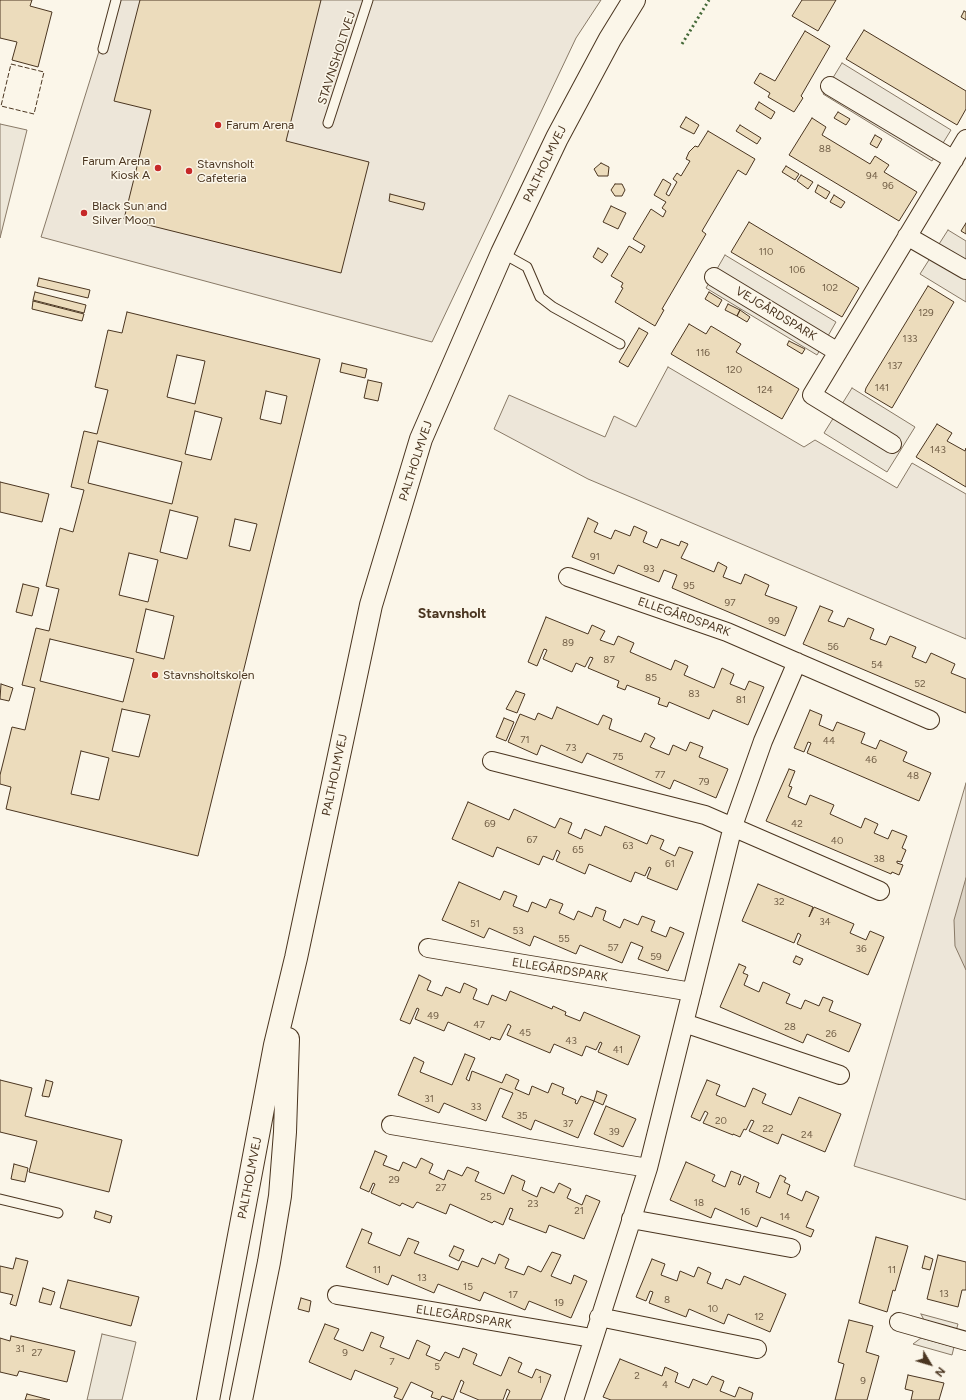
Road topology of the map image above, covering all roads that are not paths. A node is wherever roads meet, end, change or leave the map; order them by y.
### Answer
1 (116, 0) edge
2 (368, 0) edge
3 (634, 0) edge
4 (104, 48) dead end
5 (830, 86) dead end
6 (328, 123) dead end
7 (966, 139) edge
8 (954, 160) junction
9 (907, 236) junction
10 (502, 253) junction
11 (966, 270) edge
12 (714, 277) dead end
13 (620, 344) dead end
14 (838, 352) junction
15 (892, 444) dead end
16 (568, 577) dead end
17 (797, 662) junction
18 (930, 720) dead end
19 (492, 761) dead end
20 (733, 826) junction
21 (880, 892) dead end
22 (428, 948) dead end
23 (296, 958) junction
24 (692, 992) junction
25 (684, 1023) junction
26 (840, 1075) dead end
27 (391, 1125) dead end
28 (648, 1168) junction
29 (0, 1199) edge
30 (58, 1213) dead end
31 (631, 1219) junction
32 (791, 1248) dead end
33 (337, 1295) dead end
34 (599, 1317) junction
35 (899, 1322) dead end
36 (592, 1338) junction
37 (966, 1341) edge
38 (757, 1349) dead end
39 (208, 1400) edge
40 (241, 1400) edge
41 (574, 1400) edge

1 - 4 lane
2 - 6 lane, STAVNSHOLTVEJ
3 - 10 street, PALTHOLMVEJ
5 - 8 street
7 - 8 street
8 - 9 street
9 - 11 street
9 - 14 street
10 - 13 lane
10 - 23 street, PALTHOLMVEJ
12 - 14 street, VEJGÅRDSPARK
14 - 15 street
16 - 17 street, ELLEGÅRDSPARK
17 - 18 street, ELLEGÅRDSPARK
17 - 20 street
19 - 20 street
20 - 21 street
20 - 24 street
22 - 24 street, ELLEGÅRDSPARK
23 - 39 street, PALTHOLMVEJ
23 - 40 street, PALTHOLMVEJ
24 - 25 street
25 - 26 street
25 - 28 street
27 - 28 street
28 - 31 street
29 - 30 lane
31 - 32 street
31 - 34 street
33 - 36 street, ELLEGÅRDSPARK
34 - 36 street
34 - 38 street
35 - 37 street
36 - 41 street

